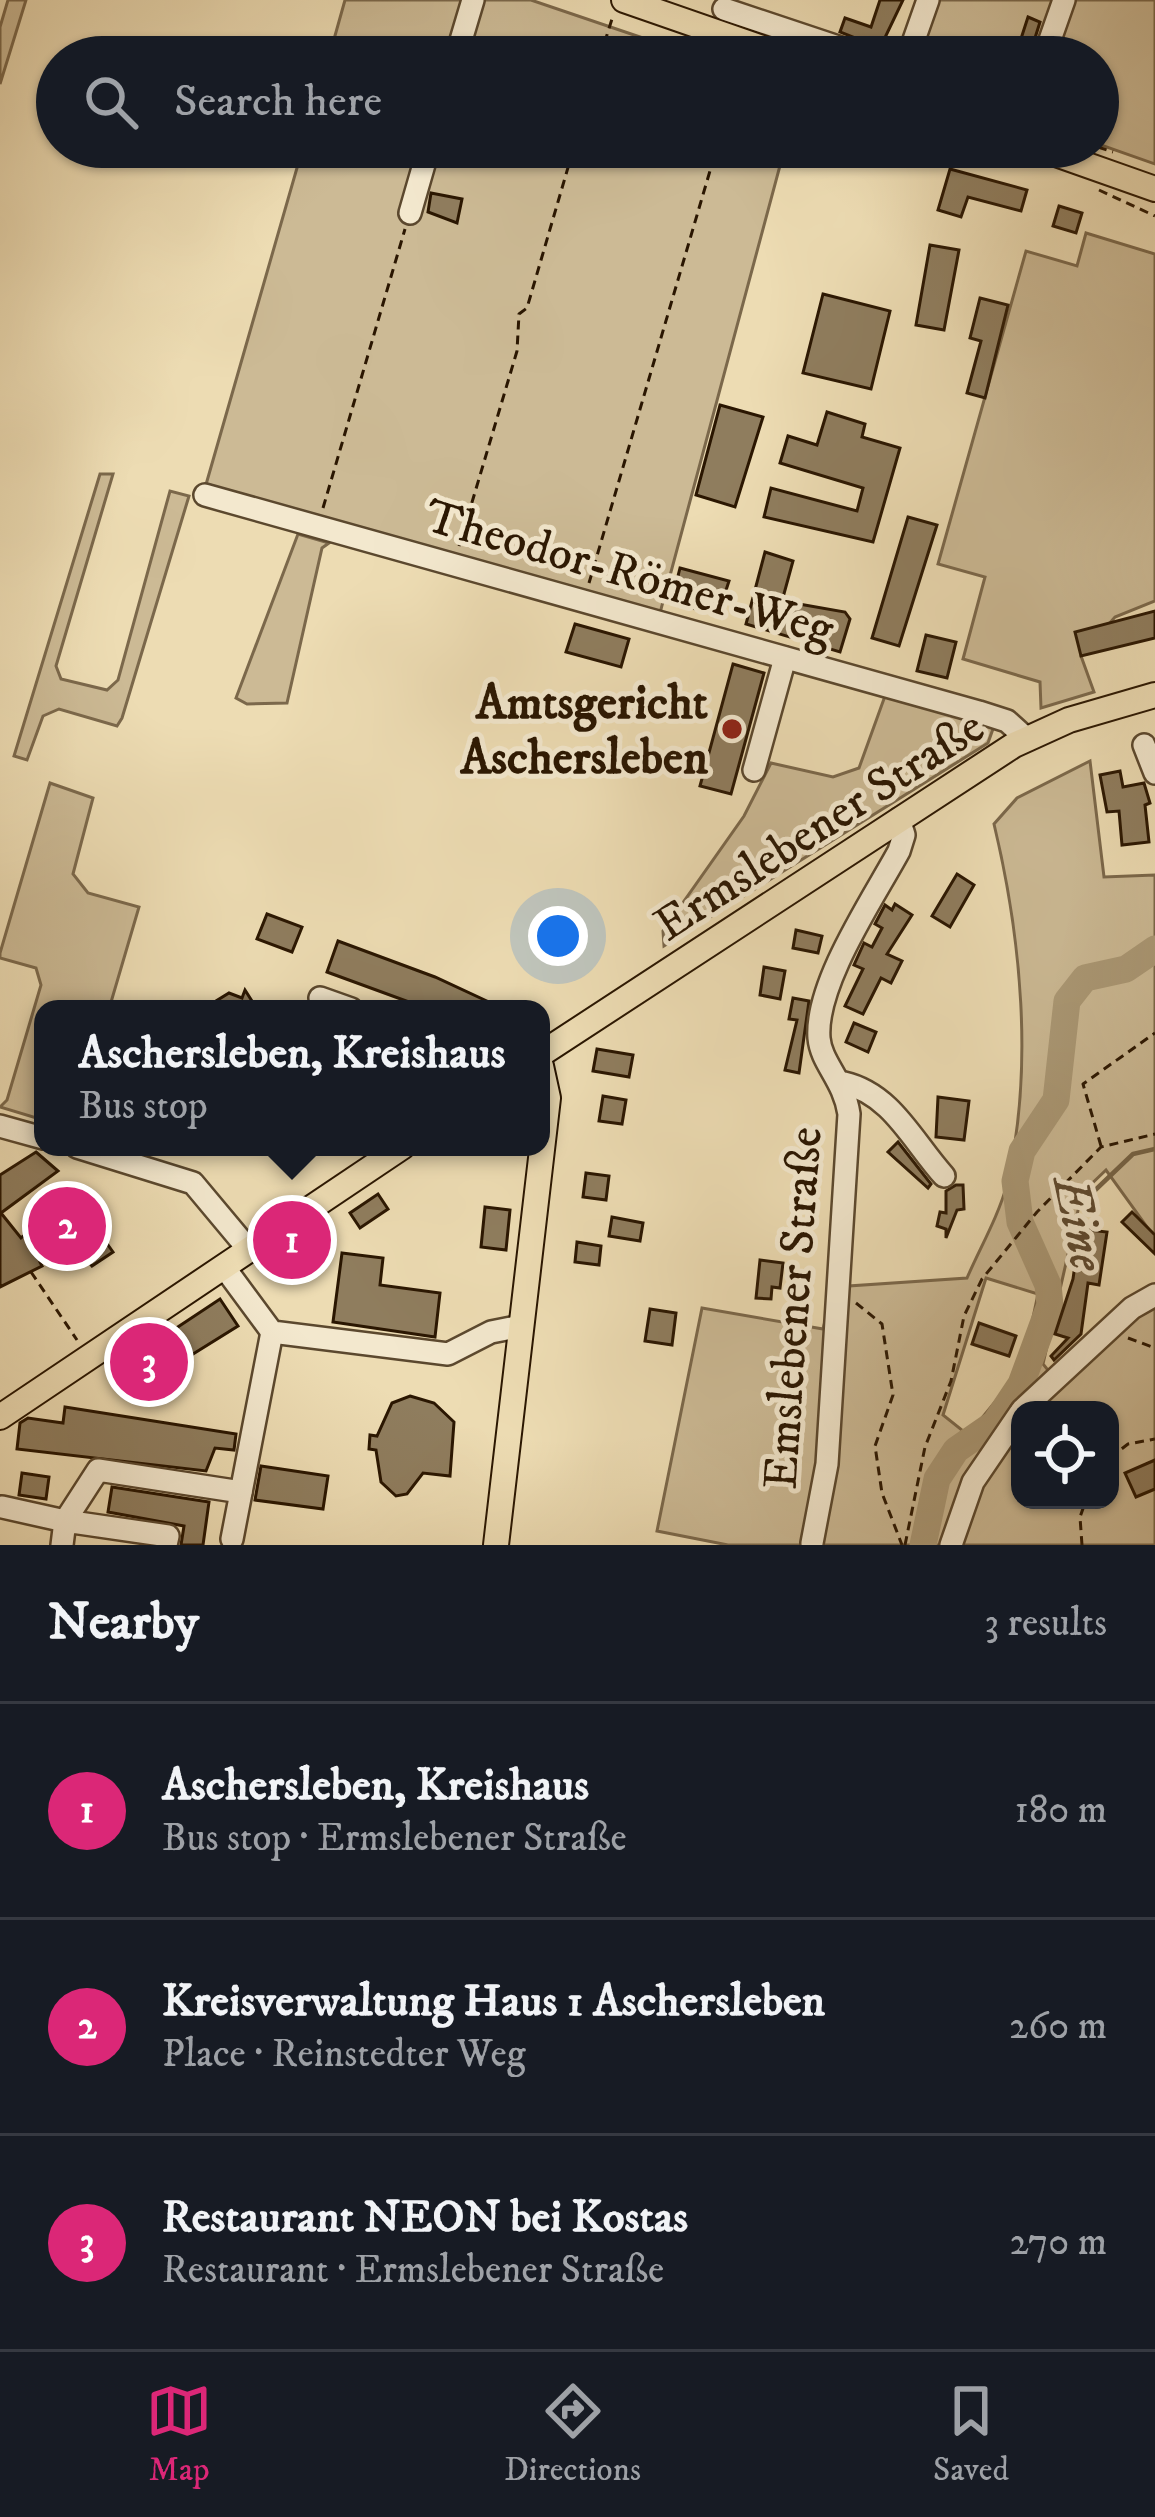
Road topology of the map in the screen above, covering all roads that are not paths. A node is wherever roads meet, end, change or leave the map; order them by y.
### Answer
1 (473, 0) edge
2 (928, 0) edge
3 (1064, 0) edge
4 (619, 6) edge
5 (724, 9) dead end
6 (462, 36) edge
7 (718, 36) edge
8 (805, 36) edge
9 (915, 36) edge
10 (1051, 36) edge
11 (423, 168) edge
12 (1096, 168) edge
13 (1155, 189) edge
14 (410, 213) road end
15 (205, 495) dead end
16 (784, 658) junction
17 (1155, 695) edge
18 (1027, 739) junction
19 (1144, 746) dead end
20 (754, 770) dead end
21 (1155, 773) edge
22 (899, 819) junction
23 (320, 998) dead end
24 (326, 1000) edge
25 (550, 1048) edge
26 (844, 1084) junction
27 (0, 1126) edge
28 (34, 1135) edge
29 (106, 1156) edge
30 (389, 1156) edge
31 (541, 1156) edge
32 (944, 1176) dead end
33 (249, 1250) junction
34 (224, 1267) junction
35 (1155, 1294) edge
36 (521, 1326) junction
37 (272, 1331) junction
38 (1033, 1401) edge
39 (3, 1410) edge
40 (1011, 1427) edge
41 (241, 1492) junction
42 (1, 1512) edge
43 (65, 1521) junction
44 (232, 1539) dead end
45 (812, 1543) edge
46 (62, 1545) edge
47 (166, 1545) edge
48 (496, 1545) edge
49 (951, 1545) edge

1 - 6 street
2 - 9 street
3 - 10 street
4 - 7 main road
5 - 8 street
11 - 14 street
12 - 13 main road
15 - 16 street, Theodor-Römer-Weg
16 - 18 street, Theodor-Römer-Weg
16 - 20 street
17 - 18 main road, Ermslebener Straße
18 - 22 main road, Ermslebener Straße
19 - 21 street
22 - 25 main road, Ermslebener Straße
22 - 26 street, Emslebener Straße
23 - 24 street
26 - 32 street
26 - 45 street, Emslebener Straße
27 - 28 street
29 - 33 street
30 - 33 main road
31 - 36 main road
33 - 34 main road
34 - 37 street
34 - 39 main road
35 - 38 street
36 - 37 street
36 - 48 main road
37 - 41 street
40 - 49 street
41 - 43 street
41 - 44 street
42 - 43 street
43 - 46 street
43 - 47 street

